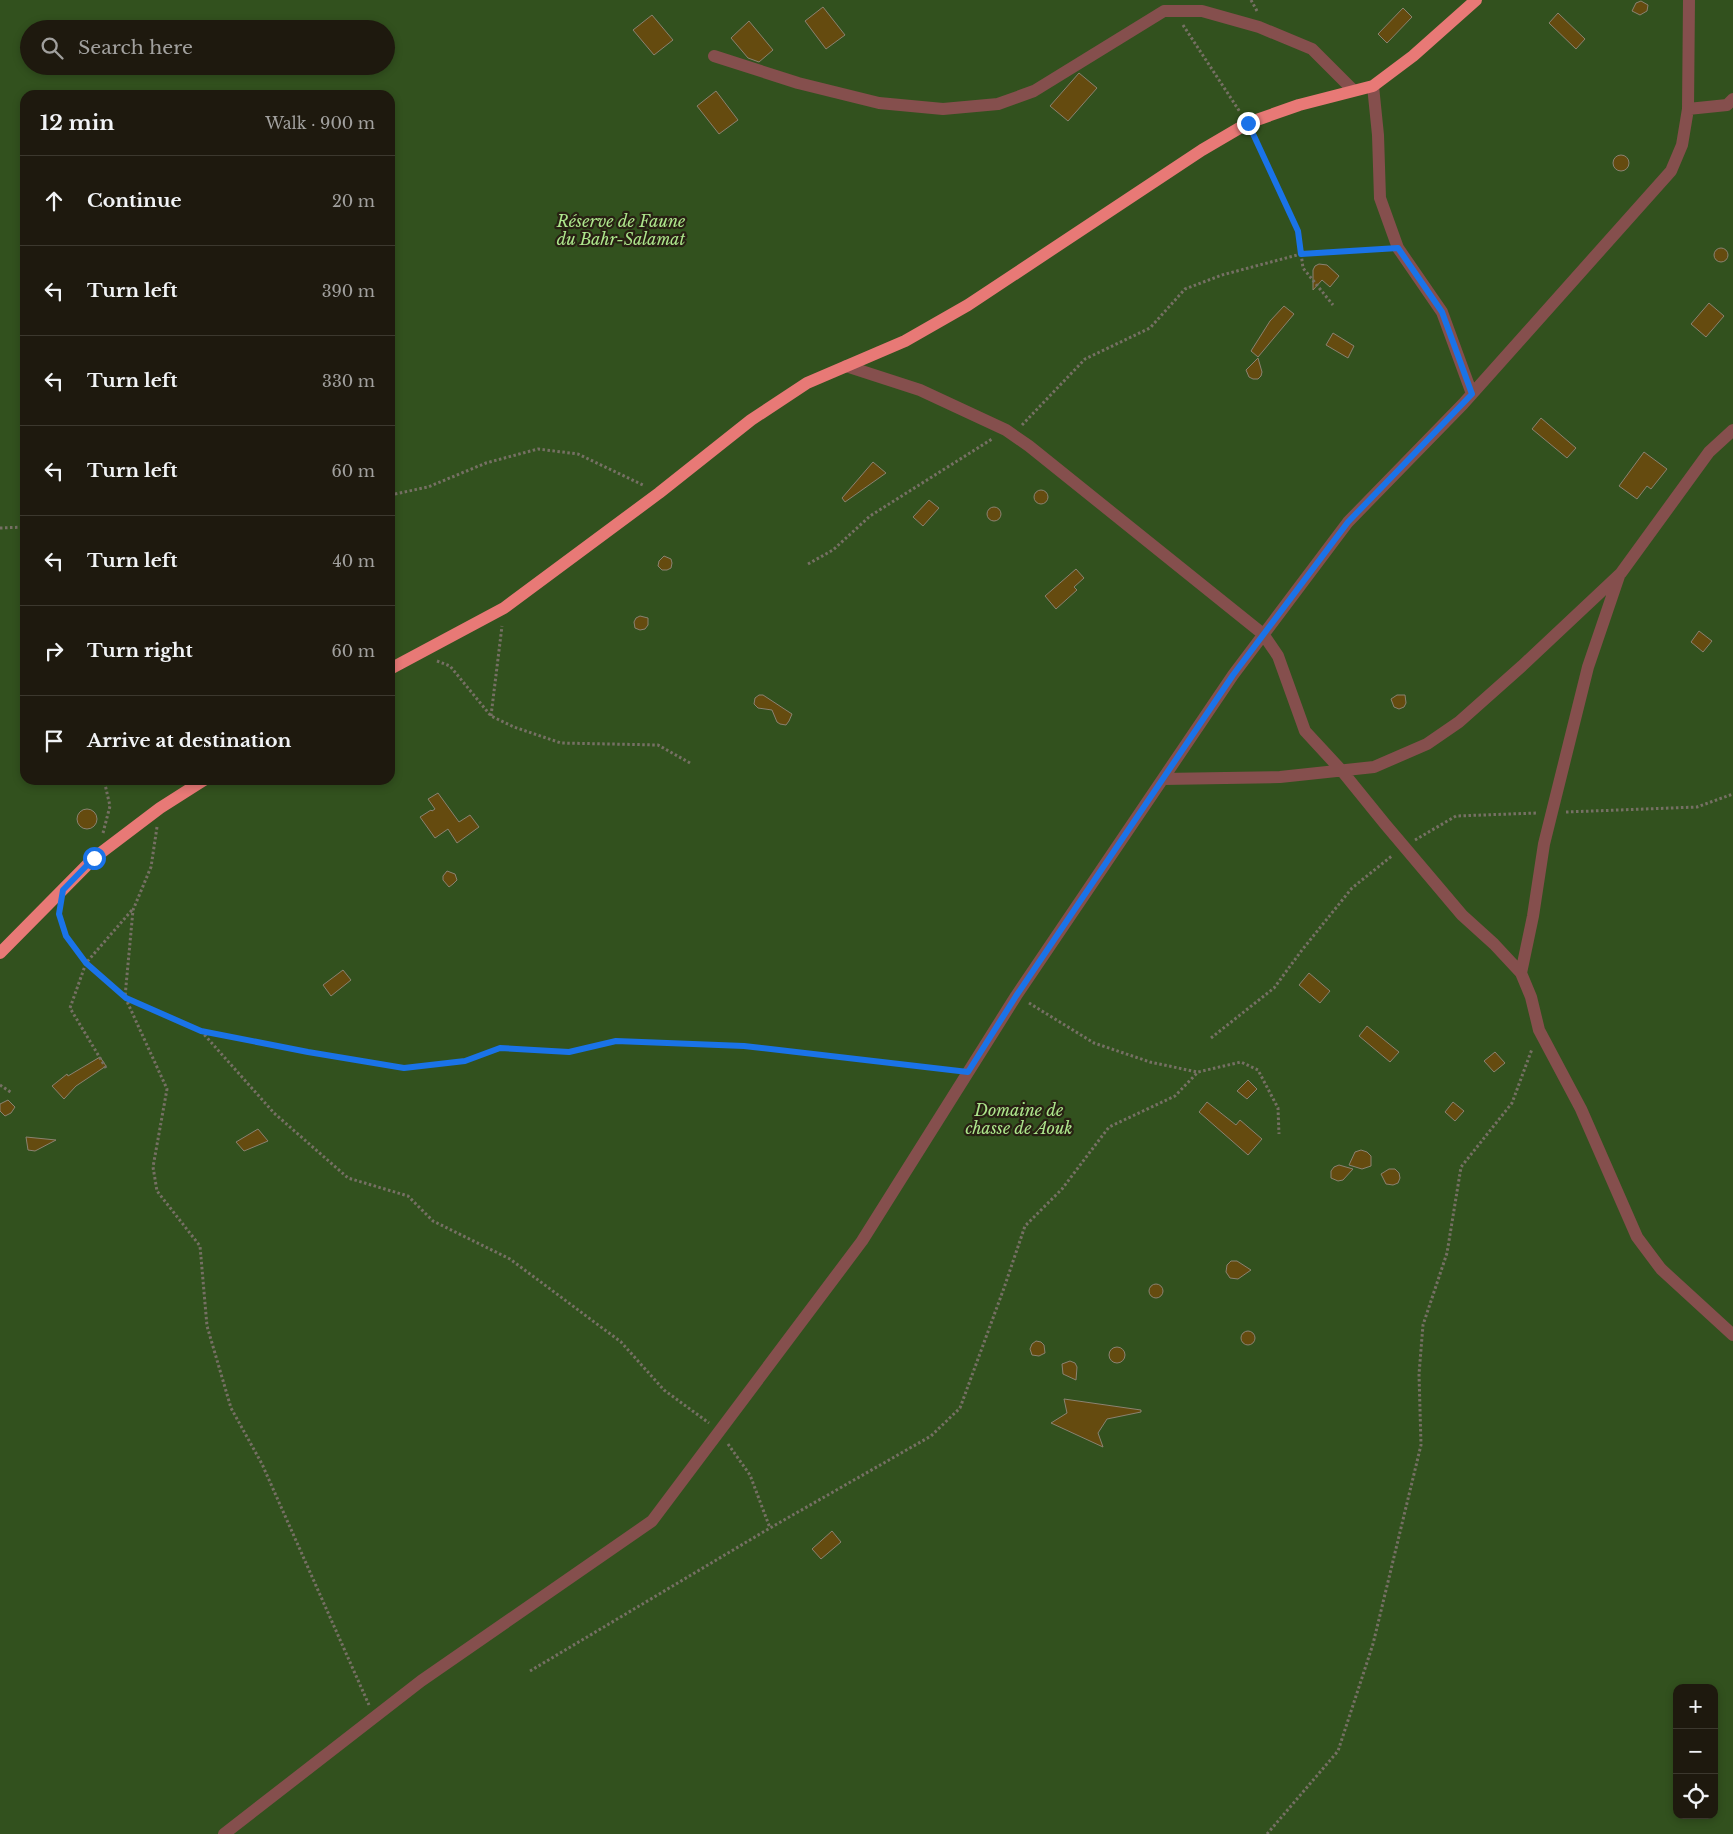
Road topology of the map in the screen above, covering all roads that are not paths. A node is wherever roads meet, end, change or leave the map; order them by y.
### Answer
1 (1476, 0) edge
2 (1689, 0) edge
3 (714, 56) dead end
4 (1373, 86) junction
5 (1352, 90) junction
6 (1733, 99) edge
7 (1688, 110) junction
8 (846, 366) junction
9 (1472, 394) junction
10 (1733, 430) edge
11 (1621, 572) junction
12 (1263, 634) junction
13 (395, 666) edge
14 (1342, 771) junction
15 (1163, 779) junction
16 (196, 785) edge
17 (0, 953) edge
18 (1521, 974) junction
19 (1733, 1336) edge
20 (224, 1834) edge

1 - 4 main road
2 - 7 street
3 - 5 street
4 - 5 main road
4 - 9 street
5 - 8 main road
6 - 7 street
7 - 9 street
8 - 12 street
8 - 13 main road
9 - 12 street
10 - 11 street
11 - 14 street
11 - 18 street
12 - 14 street
12 - 15 street
14 - 15 street
14 - 18 street
15 - 20 street
16 - 17 main road
18 - 19 street

